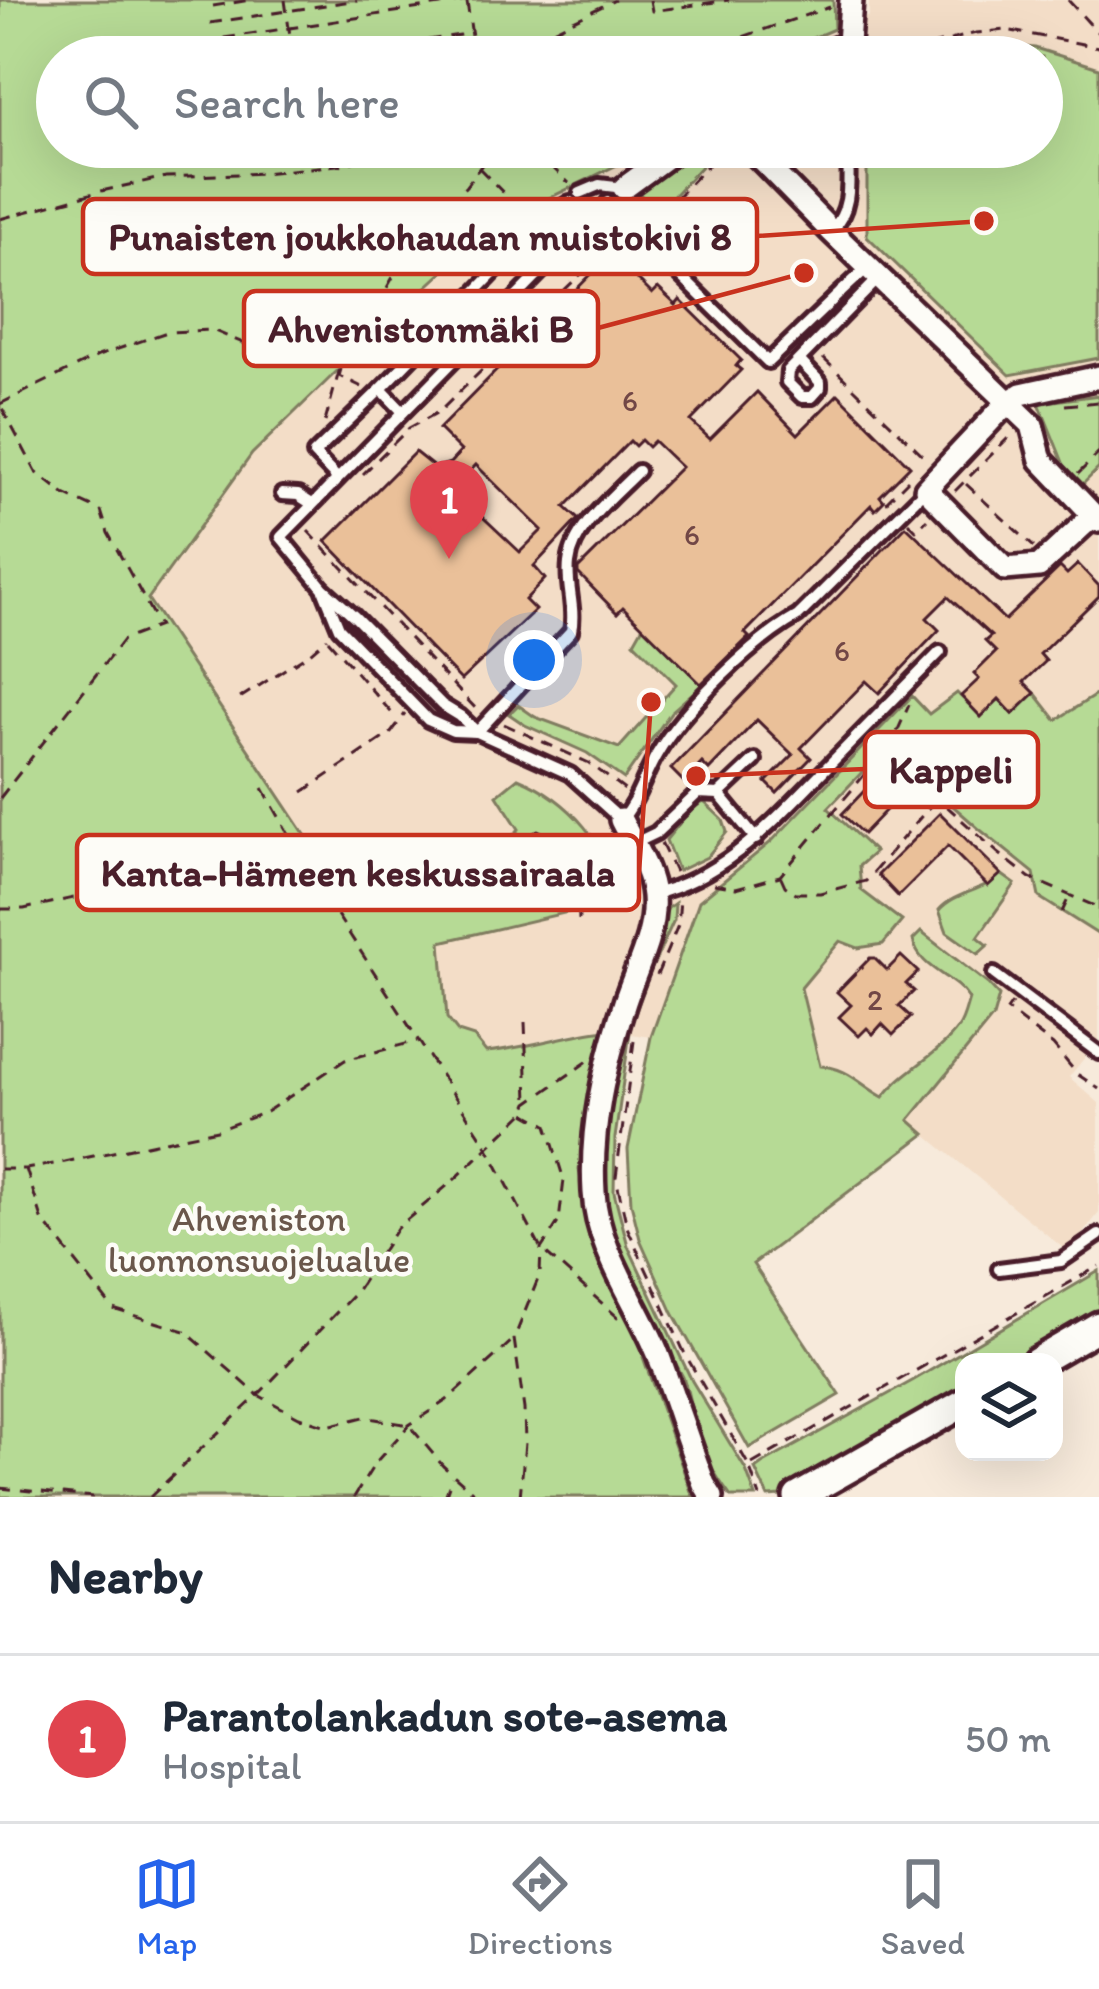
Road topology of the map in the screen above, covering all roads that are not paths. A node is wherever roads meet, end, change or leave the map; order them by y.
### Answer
1 (844, 2) edge
2 (846, 36) edge
3 (652, 168) edge
4 (769, 168) edge
5 (848, 168) edge
6 (616, 195) junction
7 (595, 214) road end
8 (585, 227) dead end
9 (831, 232) junction
10 (873, 272) junction
11 (799, 360) dead end
12 (1099, 377) edge
13 (378, 392) junction
14 (1007, 403) junction
15 (403, 412) junction
16 (638, 471) dead end
17 (337, 478) junction
18 (282, 494) dead end
19 (933, 497) junction
20 (312, 504) junction
21 (1096, 510) edge
22 (322, 588) junction
23 (940, 652) dead end
24 (477, 732) junction
25 (755, 760) dead end
26 (719, 794) junction
27 (621, 820) junction
28 (756, 839) junction
29 (633, 844) junction
30 (653, 894) junction
31 (994, 974) dead end
32 (1099, 1053) edge
33 (1099, 1235) edge
34 (999, 1269) dead end
35 (1099, 1326) edge
36 (1052, 1353) edge
37 (955, 1408) edge
38 (712, 1497) edge
39 (798, 1497) edge

1 - 2 street
3 - 6 street
4 - 9 street
5 - 9 lane
6 - 7 lane
6 - 10 lane, bridge
6 - 13 lane
8 - 15 lane
9 - 10 street
10 - 11 lane
10 - 14 street
12 - 14 street
13 - 15 lane
13 - 17 lane
14 - 19 street
14 - 21 street
15 - 17 lane
16 - 24 lane
17 - 20 lane
18 - 20 lane
19 - 21 street
19 - 27 lane
20 - 22 lane
22 - 24 lane
22 - 24 lane
23 - 28 lane
24 - 27 lane
25 - 26 lane
26 - 28 lane
26 - 29 lane
27 - 29 street
28 - 30 lane
29 - 30 street
30 - 38 street
31 - 32 lane
33 - 34 lane
35 - 36 main road
37 - 39 main road

